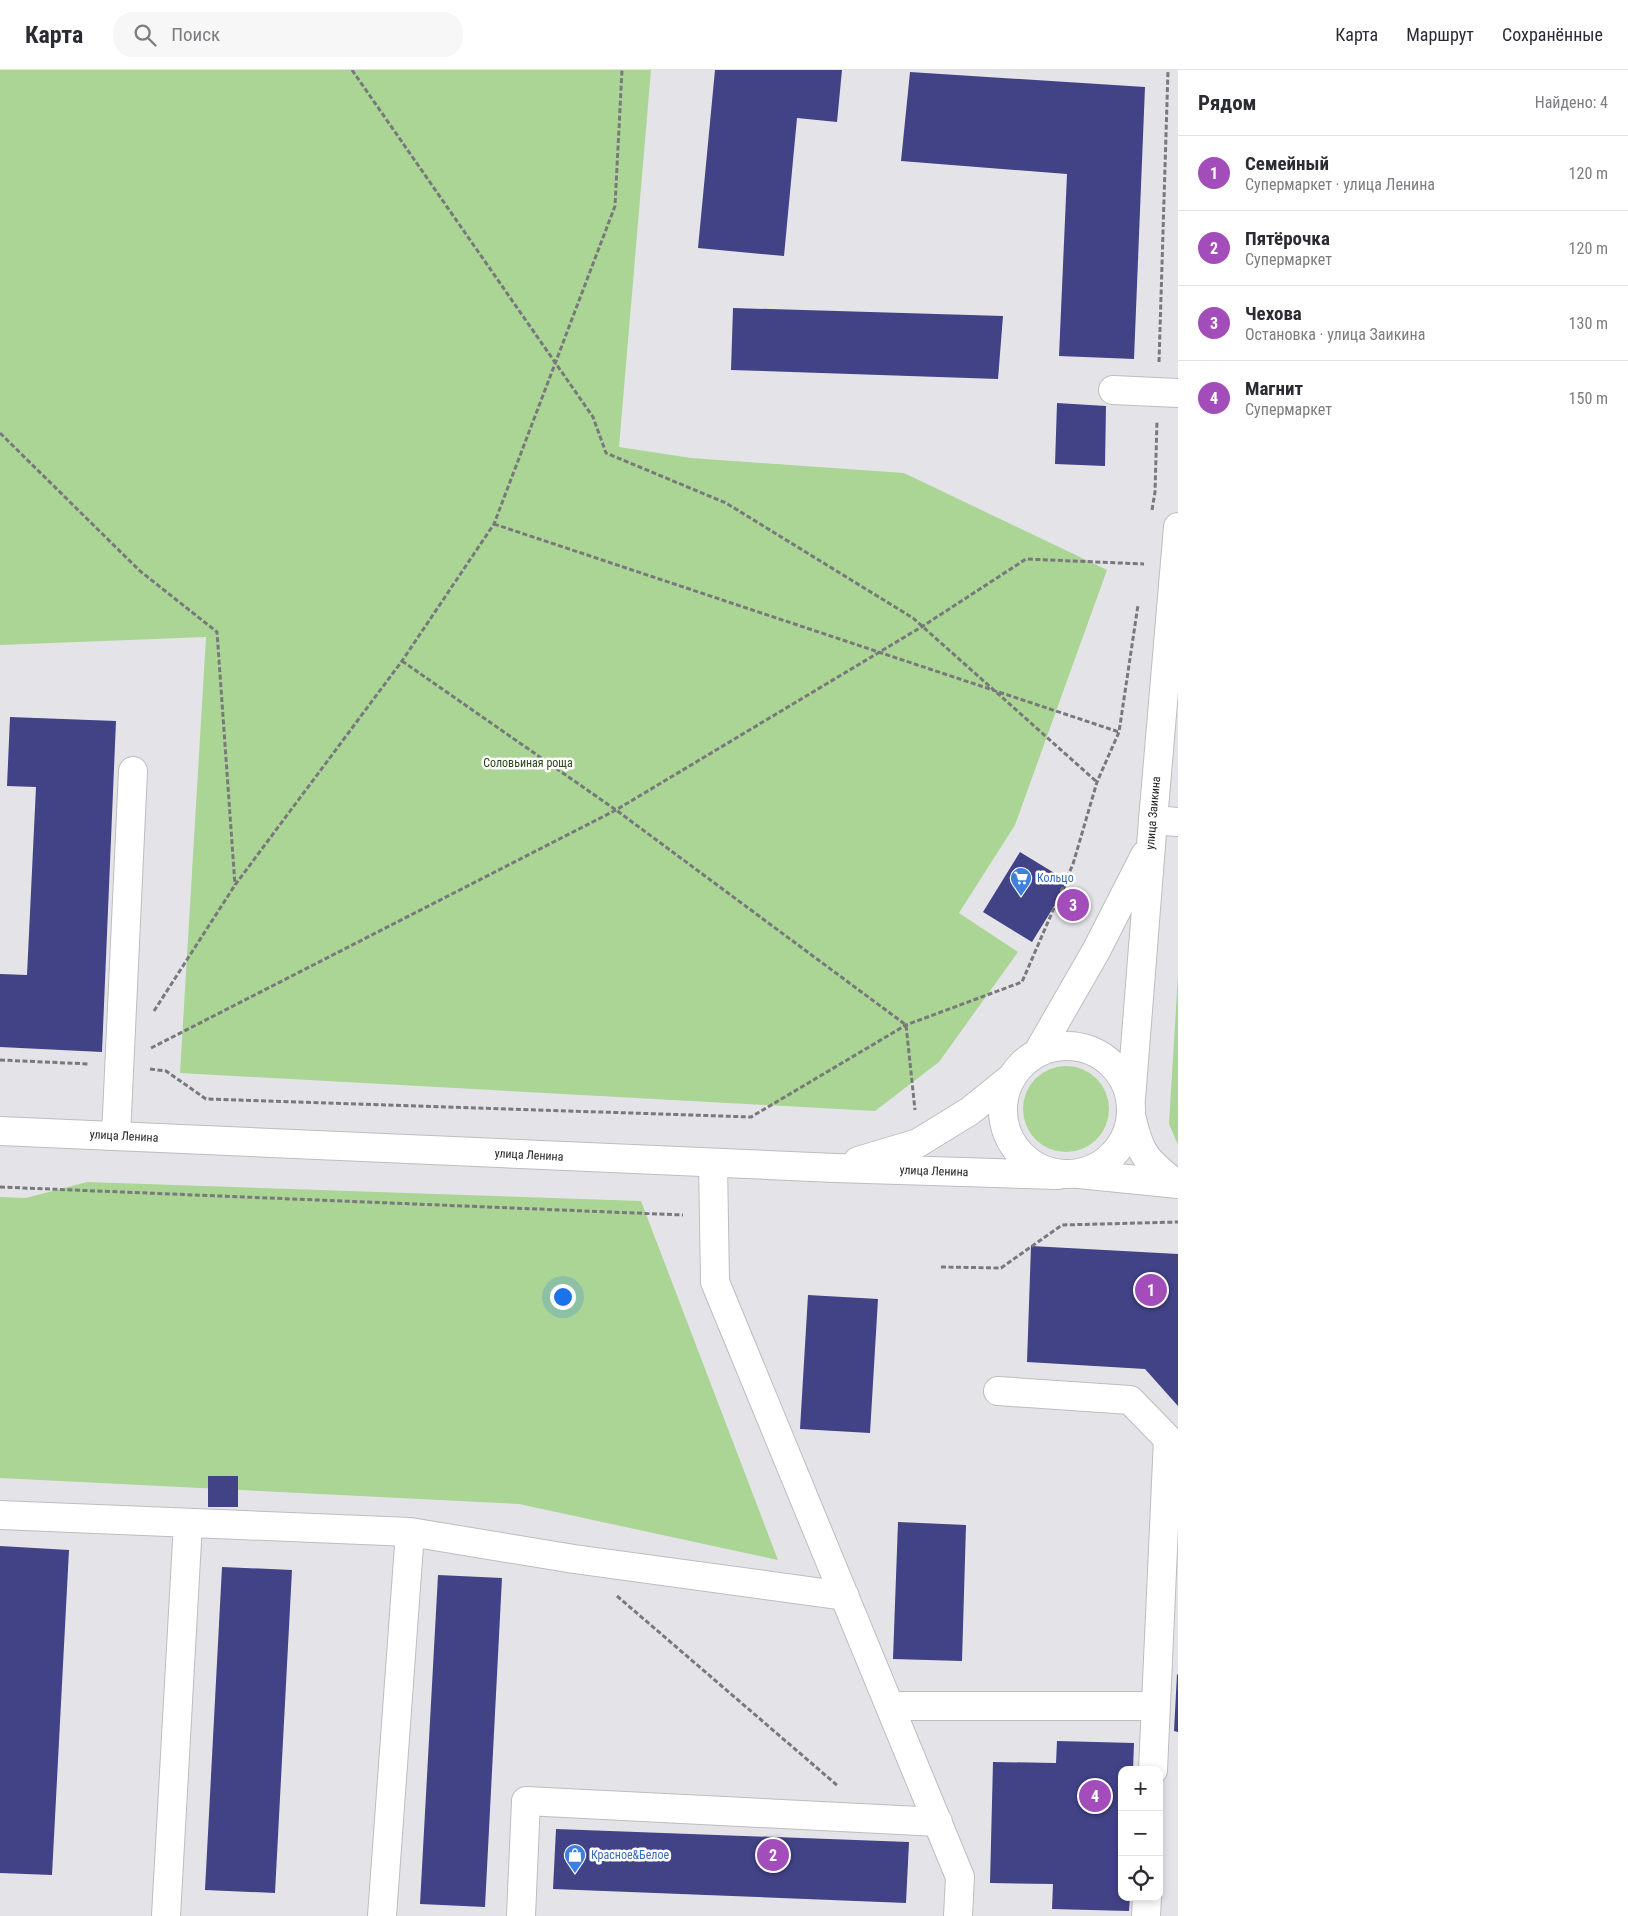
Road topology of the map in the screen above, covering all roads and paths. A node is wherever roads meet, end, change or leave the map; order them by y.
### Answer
1 (352, 70) edge
2 (622, 70) edge
3 (1168, 70) edge
4 (555, 362) junction
5 (1113, 390) dead end
6 (1168, 393) edge
7 (0, 433) edge
8 (1151, 519) dead end
9 (494, 524) junction
10 (1178, 526) edge
11 (1146, 555) dead end
12 (1144, 564) junction
13 (1143, 573) dead end
14 (1139, 602) dead end
15 (923, 626) junction
16 (880, 652) junction
17 (402, 661) junction
18 (995, 691) junction
19 (1119, 732) junction
20 (133, 771) dead end
21 (1098, 782) junction
22 (616, 810) junction
23 (1160, 829) edge
24 (235, 885) junction
25 (150, 1016) dead end
26 (906, 1025) junction
27 (1038, 1052) junction
28 (0, 1060) edge
29 (118, 1065) junction
30 (1011, 1078) junction
31 (1131, 1109) junction
32 (0, 1131) edge
33 (116, 1136) junction
34 (918, 1143) junction
35 (713, 1163) junction
36 (835, 1168) junction
37 (1068, 1174) junction
38 (1177, 1184) edge
39 (0, 1188) edge
40 (714, 1216) junction
41 (1178, 1222) edge
42 (941, 1268) dead end
43 (998, 1391) dead end
44 (0, 1515) edge
45 (188, 1523) junction
46 (410, 1532) junction
47 (612, 1592) dead end
48 (845, 1596) junction
49 (890, 1706) junction
50 (1156, 1706) junction
51 (1153, 1766) edge
52 (838, 1787) dead end
53 (938, 1822) junction
54 (1147, 1901) edge
55 (166, 1916) edge
56 (382, 1916) edge
57 (521, 1916) edge
58 (958, 1916) edge
59 (1146, 1916) edge

1 - 4 path
2 - 4 path
3 - 6 path
4 - 9 path
4 - 15 path
5 - 6 main road
6 - 8 path
7 - 24 path
9 - 16 path
9 - 17 path
10 - 23 main road, улица Заикина
11 - 12 path
12 - 13 path
12 - 15 path
14 - 19 path
15 - 16 path
15 - 18 path
16 - 18 path
16 - 22 path
17 - 22 path
17 - 24 path
18 - 19 path
18 - 21 path
19 - 21 path
20 - 29 main road
21 - 26 path
22 - 26 path
22 - 29 path
23 - 27 main road
23 - 31 main road, улица Заикина
24 - 25 path
26 - 29 path
26 - 34 path
27 - 30 main road
27 - 31 main road
28 - 29 path
29 - 33 main road
30 - 34 main road
30 - 37 main road
31 - 37 main road
31 - 38 main road, улица Заикина
32 - 33 main road, улица Ленина
33 - 35 main road, улица Ленина
34 - 36 main road
35 - 36 main road, улица Ленина
35 - 40 main road
36 - 37 main road, улица Ленина
37 - 38 main road, улица Ленина
39 - 40 path
40 - 48 main road
41 - 42 path
43 - 50 main road
44 - 45 main road
45 - 46 main road
45 - 55 main road
46 - 48 main road
46 - 56 main road
47 - 52 path
48 - 49 main road
49 - 50 main road
49 - 53 main road
50 - 51 main road
53 - 57 main road
53 - 58 main road
54 - 59 main road

